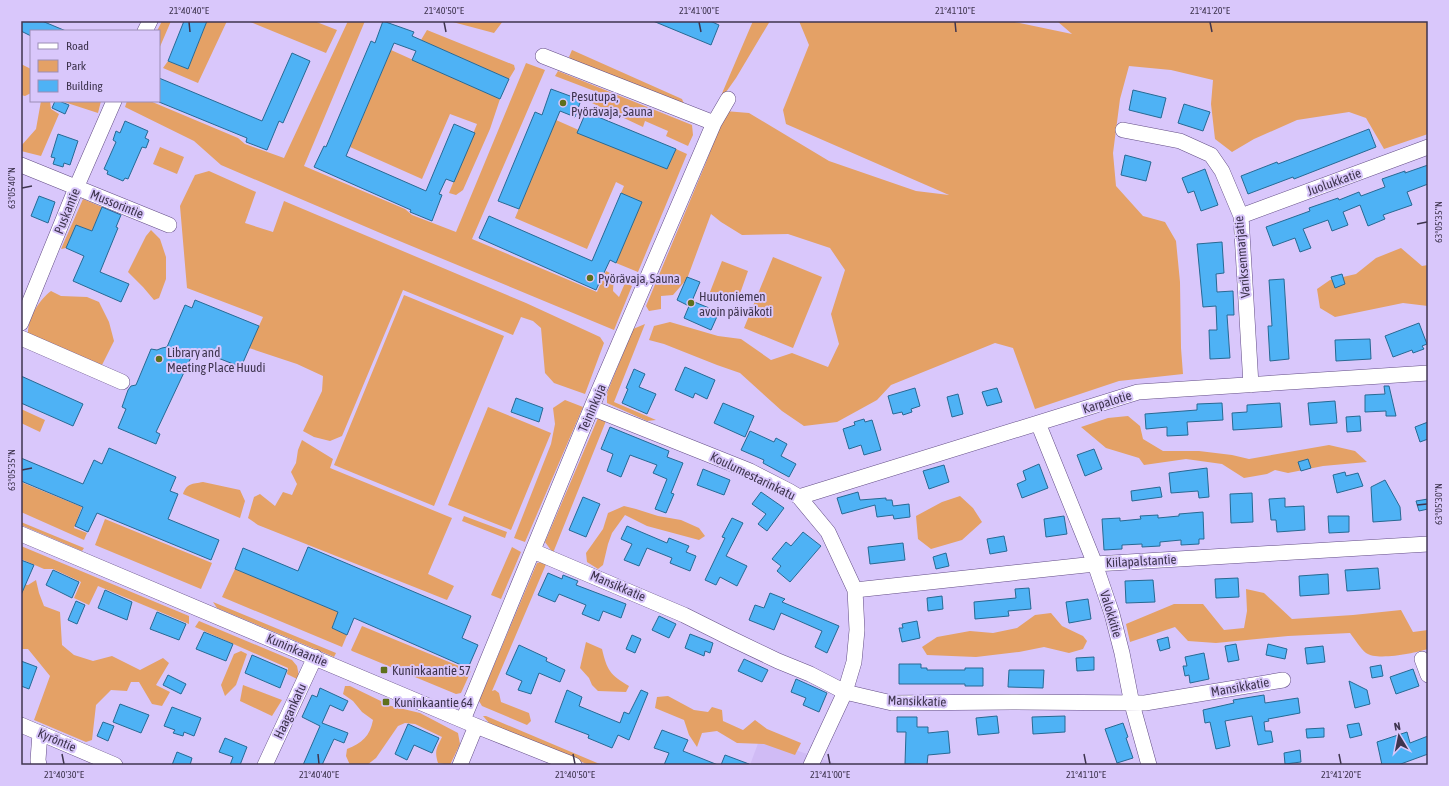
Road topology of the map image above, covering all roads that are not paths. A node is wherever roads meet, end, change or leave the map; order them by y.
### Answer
1 (150, 21) edge
2 (146, 30) edge
3 (543, 56) dead end
4 (728, 99) dead end
5 (114, 102) edge
6 (714, 123) junction
7 (1123, 130) dead end
8 (1428, 147) edge
9 (21, 165) edge
10 (76, 188) junction
11 (1240, 216) junction
12 (169, 225) dead end
13 (21, 322) edge
14 (21, 338) edge
15 (1428, 373) edge
16 (122, 382) dead end
17 (1251, 385) junction
18 (592, 408) junction
19 (1038, 423) junction
20 (799, 496) junction
21 (21, 534) edge
22 (1428, 544) edge
23 (533, 551) junction
24 (1095, 564) junction
25 (855, 590) junction
26 (315, 657) junction
27 (1422, 659) dead end
28 (1428, 675) edge
29 (1283, 680) dead end
30 (845, 692) junction
31 (1132, 704) junction
32 (470, 723) junction
33 (21, 725) edge
34 (40, 733) junction
35 (39, 765) edge
36 (115, 765) edge
37 (265, 765) edge
38 (460, 765) edge
39 (574, 765) edge
40 (811, 765) edge
41 (1149, 765) edge

1 - 2 street
3 - 6 street
4 - 6 street, Teininkuja
5 - 10 street, Puskantie
6 - 18 street, Teininkuja
7 - 11 street, Variksenmarjatie
8 - 11 street, Juolukkatie
9 - 10 street, Mussorintie
10 - 12 street, Mussorintie
10 - 13 street, Puskantie
11 - 17 street, Variksenmarjatie
14 - 16 street
15 - 17 street, Karpalotie
17 - 19 street, Karpalotie
18 - 20 street, Koulumestarinkatu
18 - 23 street, Teininkuja
19 - 20 street, Karpalotie
19 - 24 street, Valokkitie
20 - 25 street, Koulumestarinkatu
21 - 26 street, Kuninkaantie
22 - 24 street, Kiilapalstantie
23 - 30 street, Mansikkatie
23 - 32 street, Teininkuja
24 - 25 street, Kiilapalstantie
24 - 31 street, Valokkitie
25 - 30 street, Koulumestarinkatu
26 - 32 street, Kuninkaantie
26 - 37 street, Haagankatu
27 - 28 street
29 - 31 street, Mansikkatie
30 - 31 street, Mansikkatie
30 - 40 street, Koulumestarinkatu
31 - 41 street, Valokkitie
32 - 38 street, Teininkuja
32 - 39 street, Kuninkaantie
33 - 34 street, Kyröntie
34 - 35 street
34 - 36 street, Kyröntie

